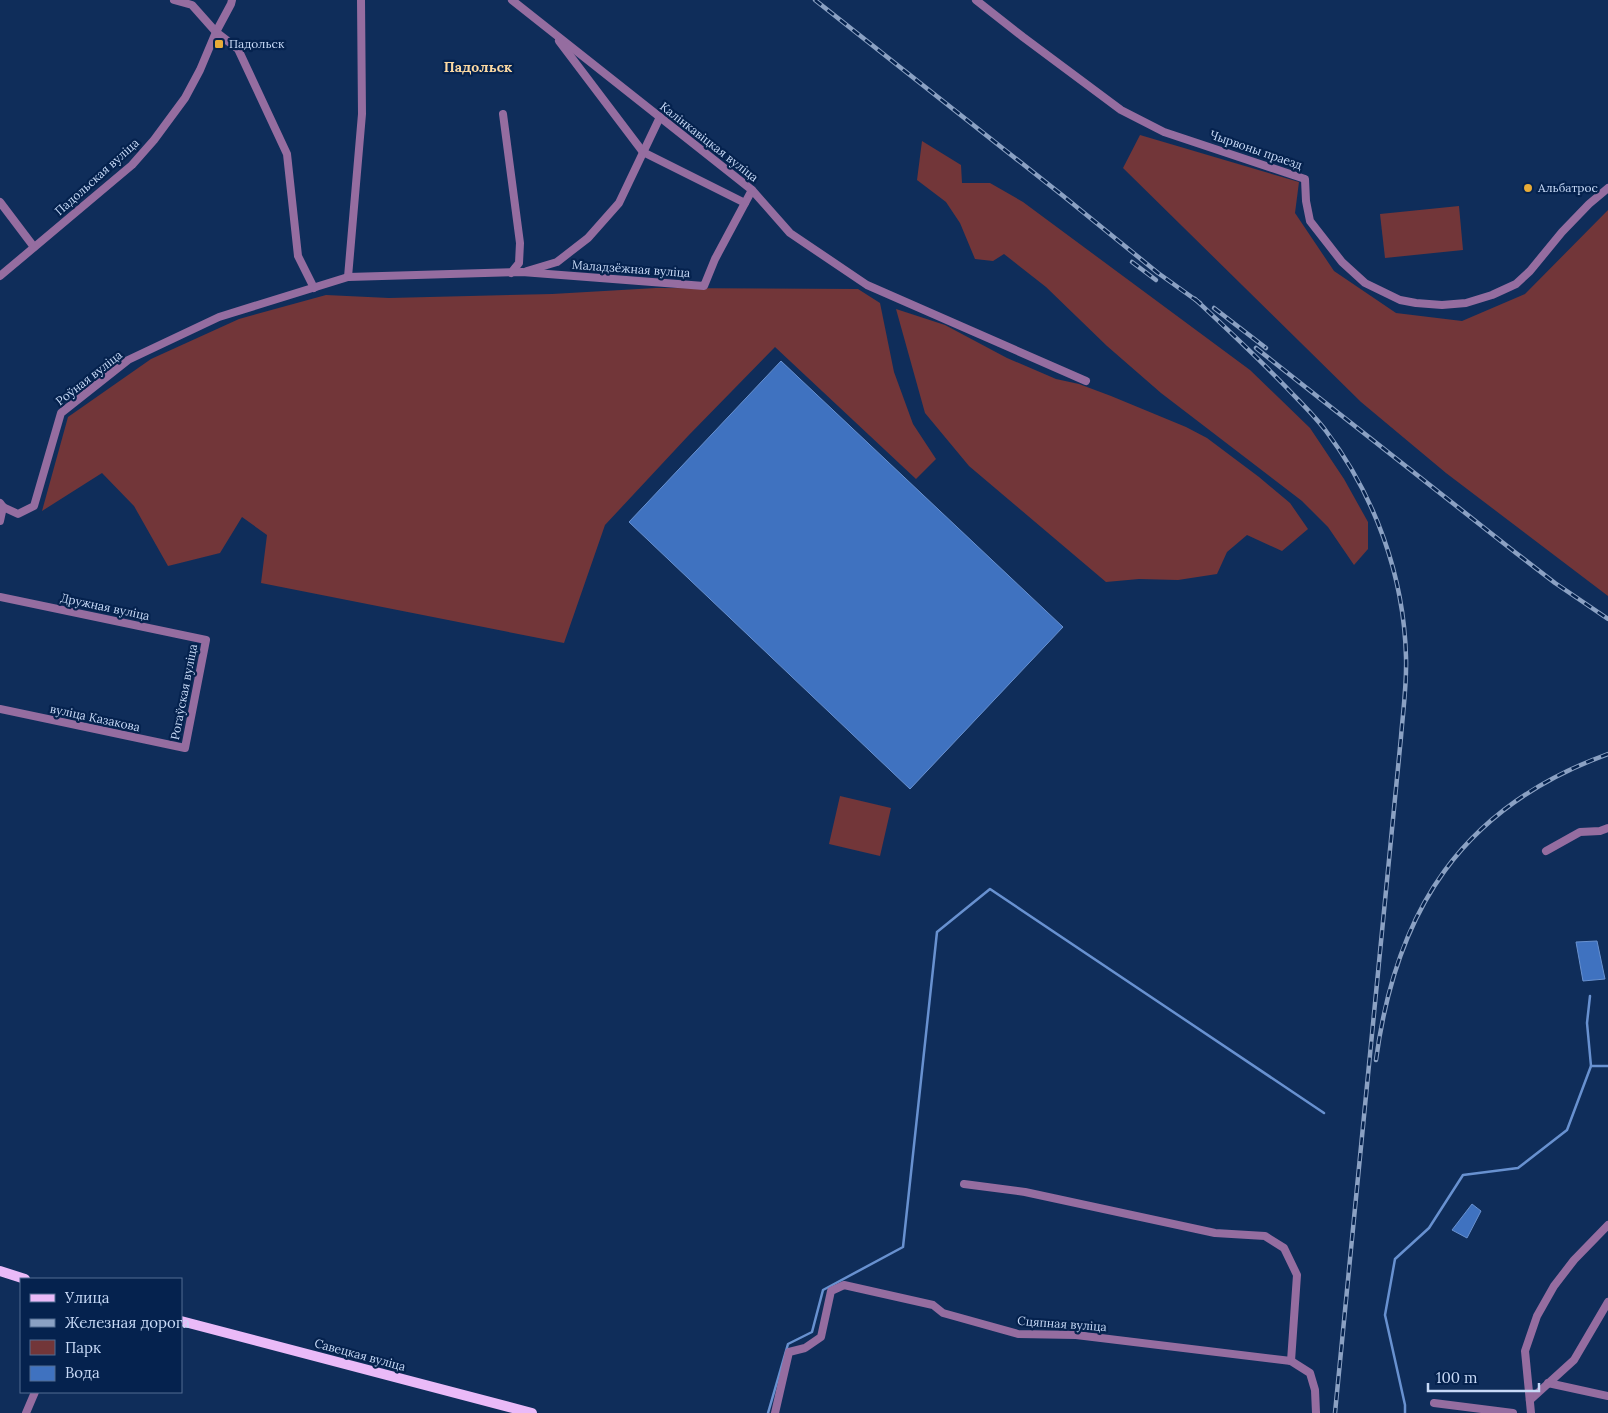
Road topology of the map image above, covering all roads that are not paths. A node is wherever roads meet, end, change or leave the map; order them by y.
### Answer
1 (174, 0) edge
2 (361, 0) edge
3 (512, 0) edge
4 (976, 0) edge
5 (233, 1) edge
6 (191, 2) edge
7 (216, 32) junction
8 (552, 32) junction
9 (503, 114) dead end
10 (660, 117) junction
11 (643, 152) junction
12 (1608, 188) edge
13 (752, 190) junction
14 (0, 202) edge
15 (745, 203) junction
16 (34, 247) junction
17 (522, 272) junction
18 (511, 273) junction
19 (0, 276) edge
20 (348, 277) junction
21 (314, 288) junction
22 (1086, 381) dead end
23 (2, 504) edge
24 (0, 521) edge
25 (0, 597) edge
26 (206, 640) joint
27 (0, 709) edge
28 (185, 748) joint
29 (1608, 828) edge
30 (1546, 851) dead end
31 (964, 1184) dead end
32 (1608, 1225) edge
33 (0, 1271) edge
34 (22, 1278) edge
35 (1608, 1302) edge
36 (182, 1321) edge
37 (1291, 1361) junction
38 (1548, 1383) junction
39 (35, 1393) edge
40 (1607, 1395) edge
41 (1530, 1400) junction
42 (1434, 1403) dead end
43 (506, 1409) edge
44 (26, 1413) edge
45 (532, 1413) edge
46 (775, 1413) edge
47 (1316, 1413) edge
48 (1513, 1413) edge
49 (1531, 1413) edge

1 - 6 street
2 - 20 street
3 - 8 street, Калінкавіцкая вуліца
4 - 12 street, Чырвоны праезд
5 - 7 street, Падольская вуліца
6 - 7 street
7 - 16 street, Падольская вуліца
7 - 21 street
8 - 10 street, Калінкавіцкая вуліца
8 - 11 street
9 - 18 street
10 - 11 street
10 - 13 street, Калінкавіцкая вуліца
11 - 15 street
11 - 17 street
13 - 15 street
13 - 22 street, Калінкавіцкая вуліца
14 - 16 street
15 - 17 street, Маладзёжная вуліца
16 - 19 street, Падольская вуліца
17 - 18 street, Маладзёжная вуліца
18 - 20 street, Маладзёжная вуліца
20 - 21 street, Маладзёжная вуліца
21 - 23 street, Роўная вуліца
23 - 24 street
25 - 26 street, Дружная вуліца
26 - 28 street, Рогаўская вуліца
27 - 28 street, вуліца Казакова
29 - 30 street
31 - 37 street
32 - 41 street
33 - 34 main road
35 - 38 street
36 - 43 main road, Савецкая вуліца
37 - 46 street, Сцяпная вуліца
37 - 47 street, Сцяпная вуліца
38 - 40 street
38 - 41 street
39 - 44 street
41 - 49 street
42 - 48 street
43 - 45 main road, Савецкая вуліца

